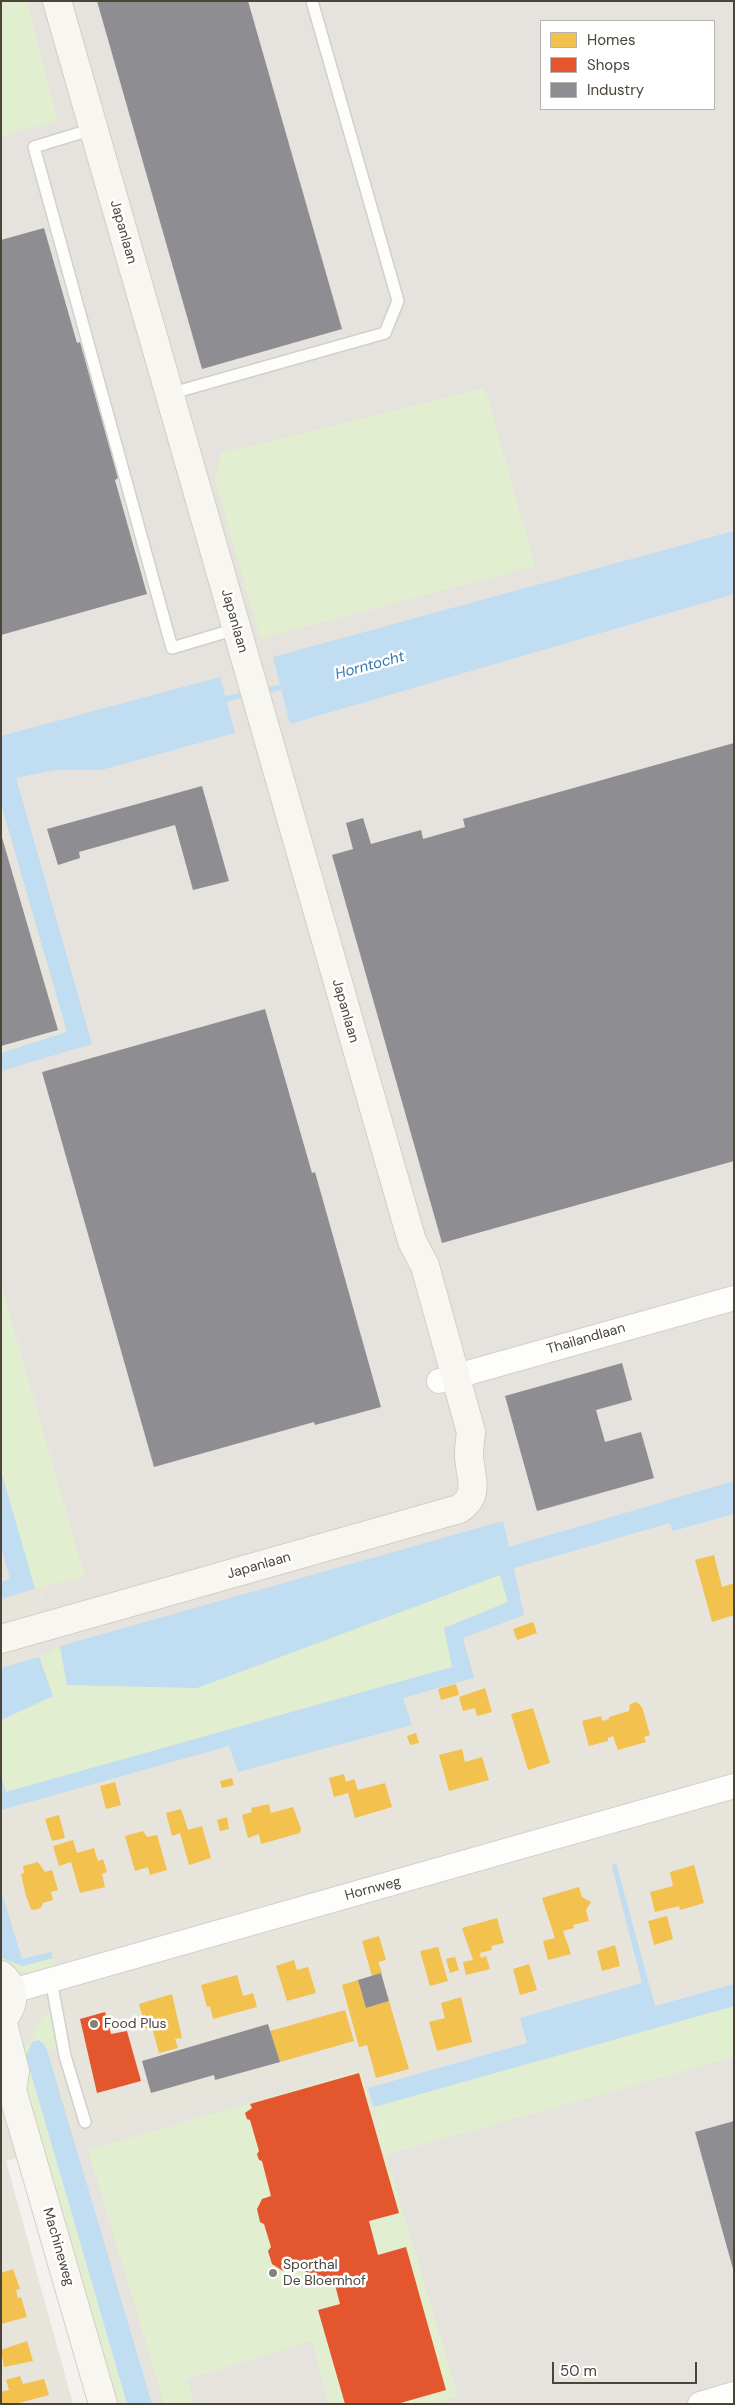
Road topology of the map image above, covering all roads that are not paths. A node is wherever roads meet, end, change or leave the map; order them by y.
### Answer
1 (57, 1) edge
2 (312, 1) edge
3 (93, 129) junction
4 (169, 394) junction
5 (236, 629) junction
6 (734, 1298) edge
7 (447, 1379) junction
8 (1, 1639) edge
9 (734, 1786) edge
10 (51, 1980) junction
11 (7, 1983) edge
12 (2, 2020) edge
13 (7, 2083) edge
14 (86, 2122) dead end
15 (734, 2394) edge
16 (103, 2404) edge
17 (700, 2404) edge

1 - 3 street, Japanlaan
2 - 4 lane
3 - 4 street, Japanlaan
3 - 5 lane
4 - 5 street, Japanlaan
5 - 7 street, Japanlaan
6 - 7 street, Thailandlaan
7 - 8 street, Japanlaan
9 - 10 street, Hornweg
10 - 11 street, Hornweg
10 - 14 lane
11 - 12 street
12 - 13 street, Machineweg
13 - 16 street, Machineweg
15 - 17 street

